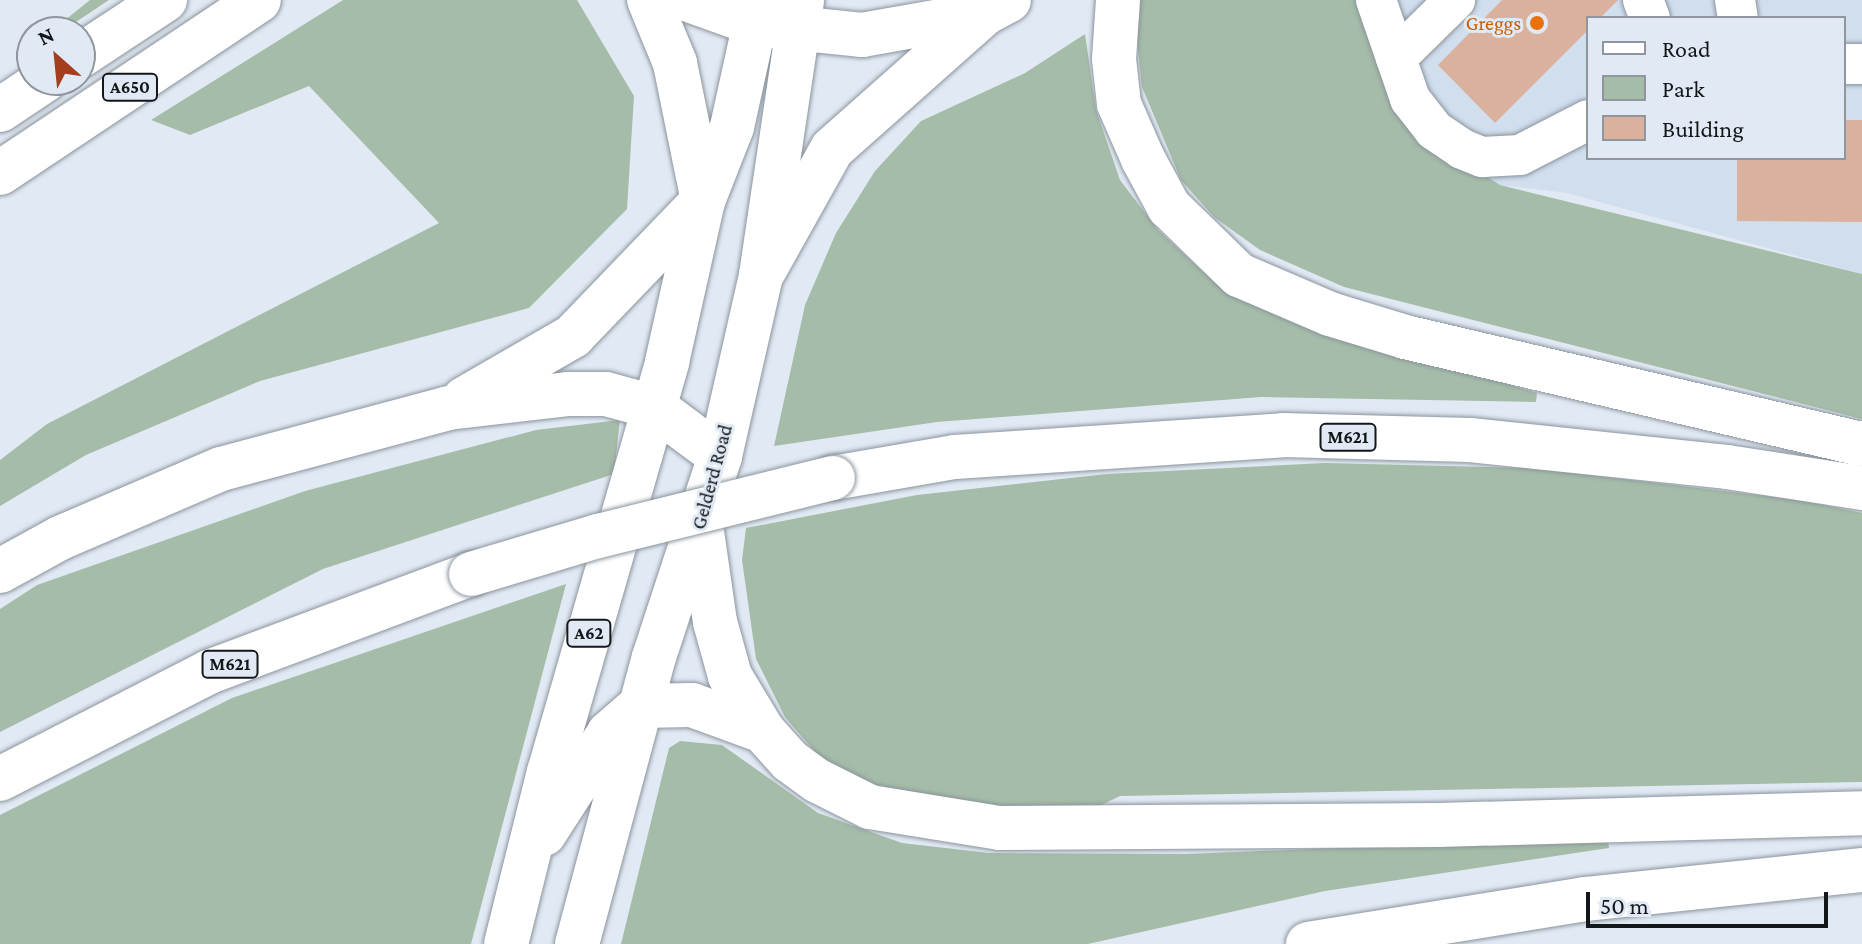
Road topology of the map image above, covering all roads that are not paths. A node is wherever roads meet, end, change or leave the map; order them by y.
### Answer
1 (165, 0) edge
2 (259, 0) edge
3 (649, 0) edge
4 (689, 0) edge
5 (1118, 0) edge
6 (1376, 0) edge
7 (1455, 0) edge
8 (997, 7) edge
9 (779, 13) edge
10 (96, 45) edge
11 (1396, 58) junction
12 (21, 96) edge
13 (0, 110) edge
14 (1586, 121) edge
15 (0, 173) edge
16 (703, 201) junction
17 (761, 276) junction
18 (654, 407) junction
19 (448, 408) junction
20 (1862, 444) edge
21 (720, 456) junction
22 (1862, 488) edge
23 (701, 525) junction
24 (0, 571) edge
25 (640, 706) junction
26 (763, 731) junction
27 (0, 779) edge
28 (1862, 813) edge
29 (526, 861) junction
30 (1862, 870) edge
31 (506, 944) edge
32 (577, 944) edge
33 (1308, 944) edge

1 - 10 main road, A650
2 - 15 main road, A650
3 - 16 main road
4 - 9 main road
5 - 20 main road
6 - 11 lane
7 - 11 lane
8 - 9 main road
8 - 17 main road
9 - 16 main road, A62
9 - 17 main road, Gelderd Road
11 - 14 lane
12 - 13 main road
16 - 18 main road, A62
16 - 19 main road
17 - 21 main road, Gelderd Road
18 - 19 main road
18 - 21 main road
18 - 29 main road, A62
19 - 24 main road
21 - 23 main road, Gelderd Road
22 - 27 main road, M621, bridge
23 - 25 main road, Gelderd Road
23 - 26 main road
25 - 26 main road
25 - 29 main road
25 - 32 main road, Gelderd Road
26 - 28 main road
29 - 31 main road, A62
30 - 33 main road

